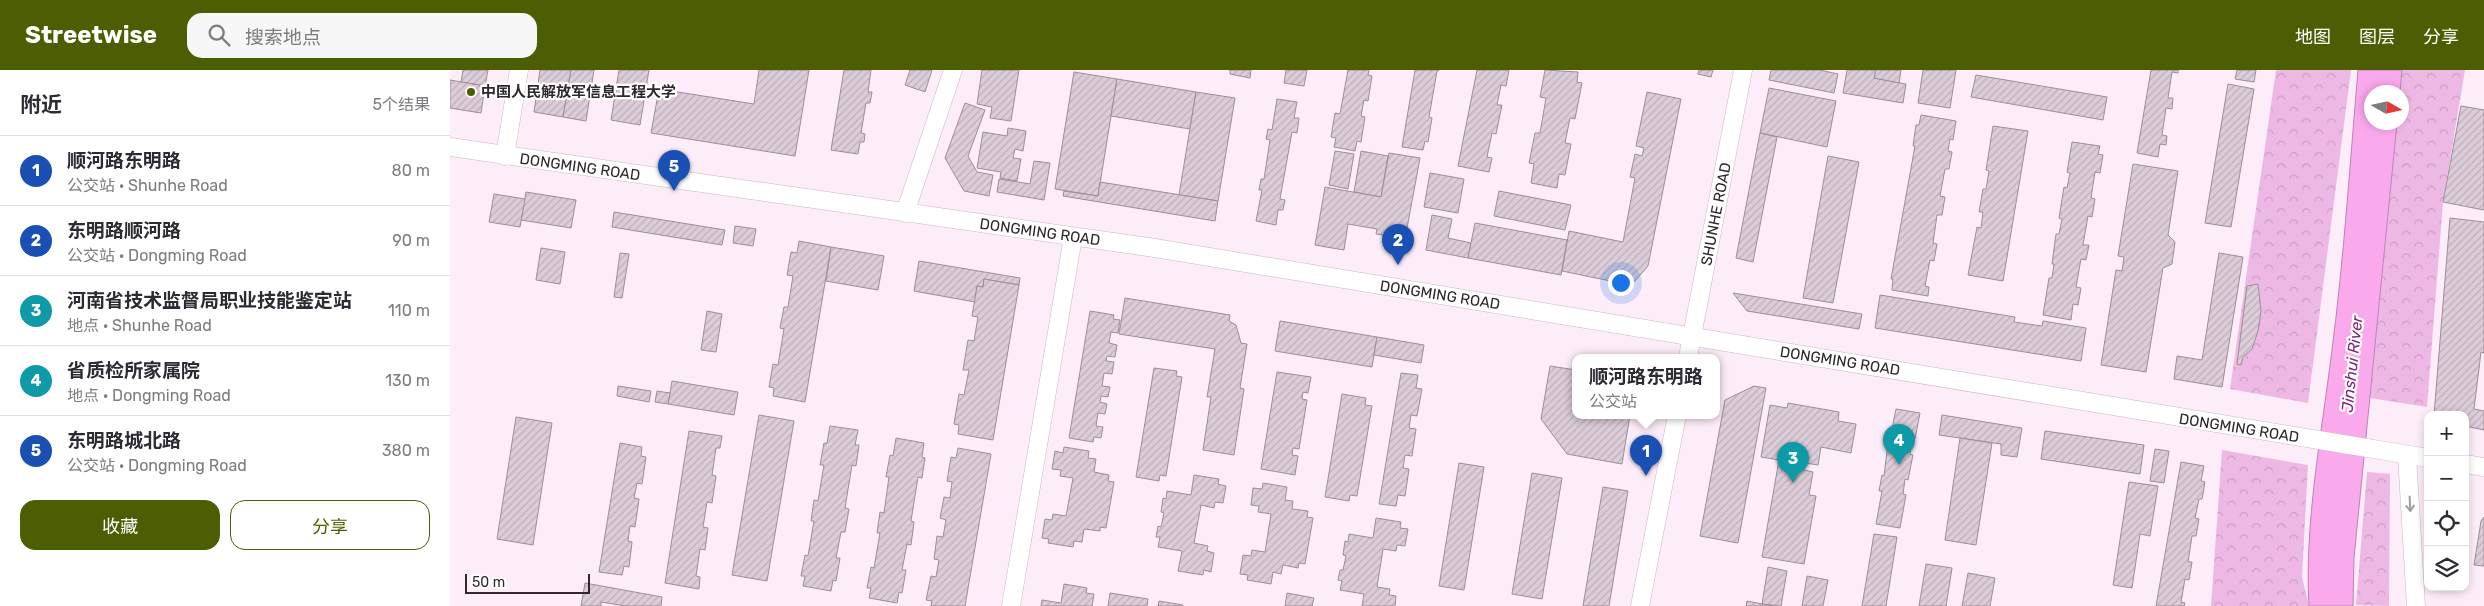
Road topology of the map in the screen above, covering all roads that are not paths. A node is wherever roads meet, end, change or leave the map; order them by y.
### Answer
1 (518, 70) edge
2 (953, 70) edge
3 (1743, 70) edge
4 (450, 147) edge
5 (505, 156) junction
6 (905, 213) junction
7 (1073, 237) junction
8 (1692, 337) junction
9 (1689, 354) edge
10 (1676, 419) edge
11 (2407, 455) junction
12 (2424, 457) edge
13 (2469, 465) edge
14 (2484, 467) edge
15 (1011, 606) edge
16 (1640, 606) edge
17 (2416, 606) edge

1 - 5 street
2 - 6 street
3 - 8 street, SHUNHE ROAD
4 - 5 street, DONGMING ROAD
5 - 6 street, DONGMING ROAD
6 - 7 street, DONGMING ROAD
7 - 8 street, DONGMING ROAD
7 - 15 street
8 - 9 street, SHUNHE ROAD
8 - 11 street, DONGMING ROAD
10 - 16 street
11 - 12 street, DONGMING ROAD
11 -> 17 street
13 - 14 street

